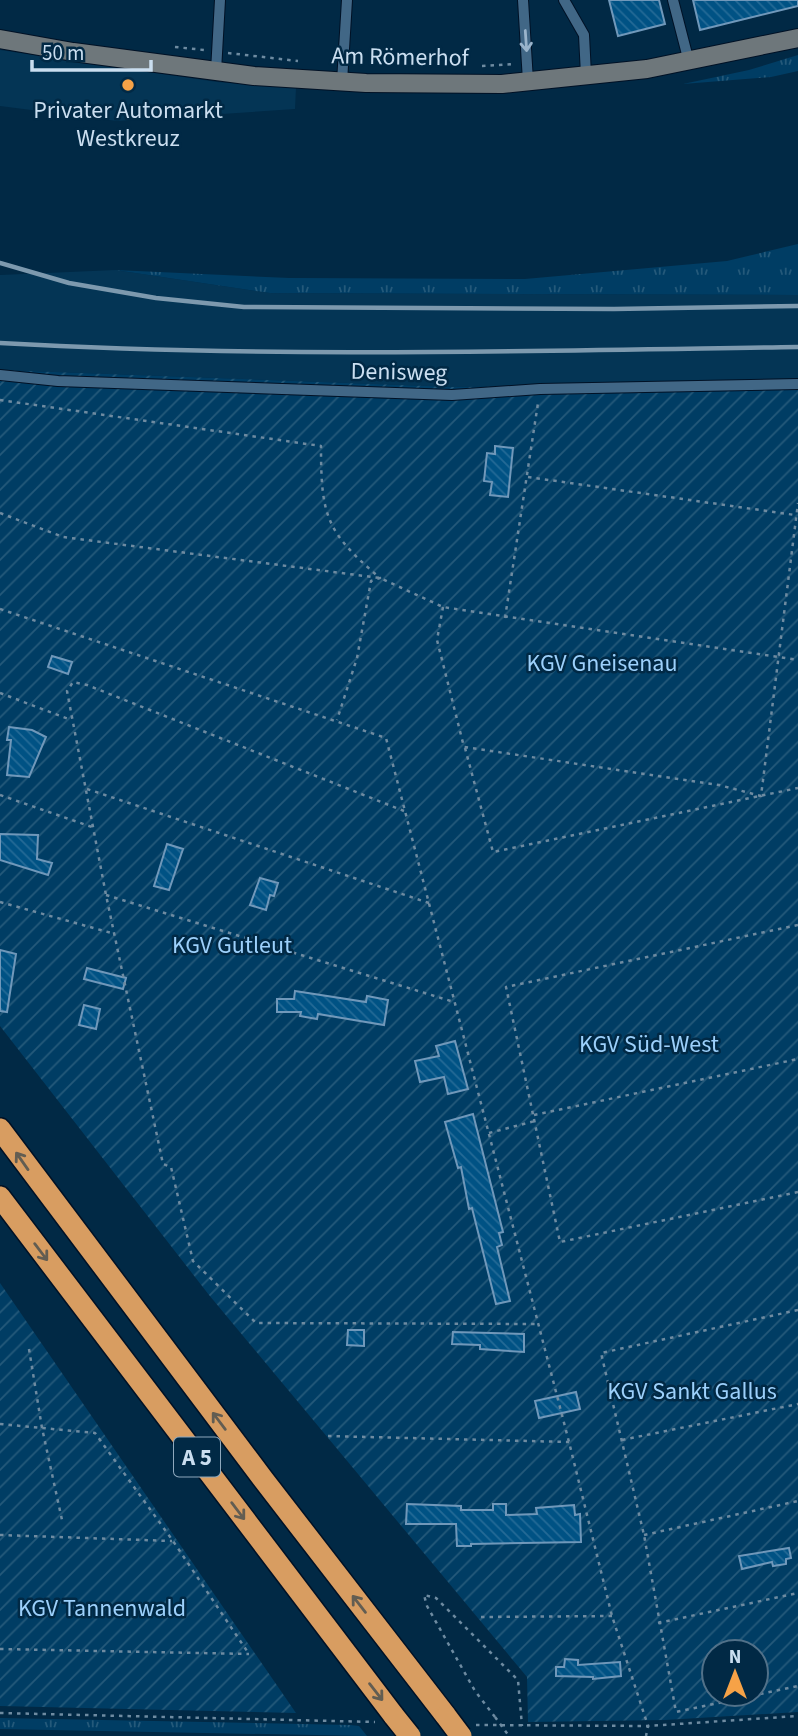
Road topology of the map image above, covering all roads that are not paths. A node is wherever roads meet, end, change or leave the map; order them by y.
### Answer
1 (220, 0) edge
2 (348, 0) edge
3 (523, 0) edge
4 (564, 0) edge
5 (673, 0) edge
6 (798, 38) edge
7 (0, 39) edge
8 (689, 62) junction
9 (216, 71) junction
10 (586, 75) junction
11 (528, 81) junction
12 (342, 82) junction
13 (0, 375) edge
14 (798, 384) edge
15 (0, 1129) edge
16 (0, 1197) edge
17 (466, 1731) edge
18 (410, 1736) edge

1 - 9 lane
2 - 12 lane
3 -> 11 lane
4 - 10 lane
5 - 8 lane
6 - 8 main road, Am Römerhof
7 - 9 main road, Am Römerhof
8 - 10 main road, Am Römerhof
9 - 12 main road, Am Römerhof
10 - 11 main road, Am Römerhof
11 - 12 main road, Am Römerhof
13 - 14 lane, Denisweg
17 -> 15 highway, A 5, bridge
16 -> 18 highway, A 5, bridge

